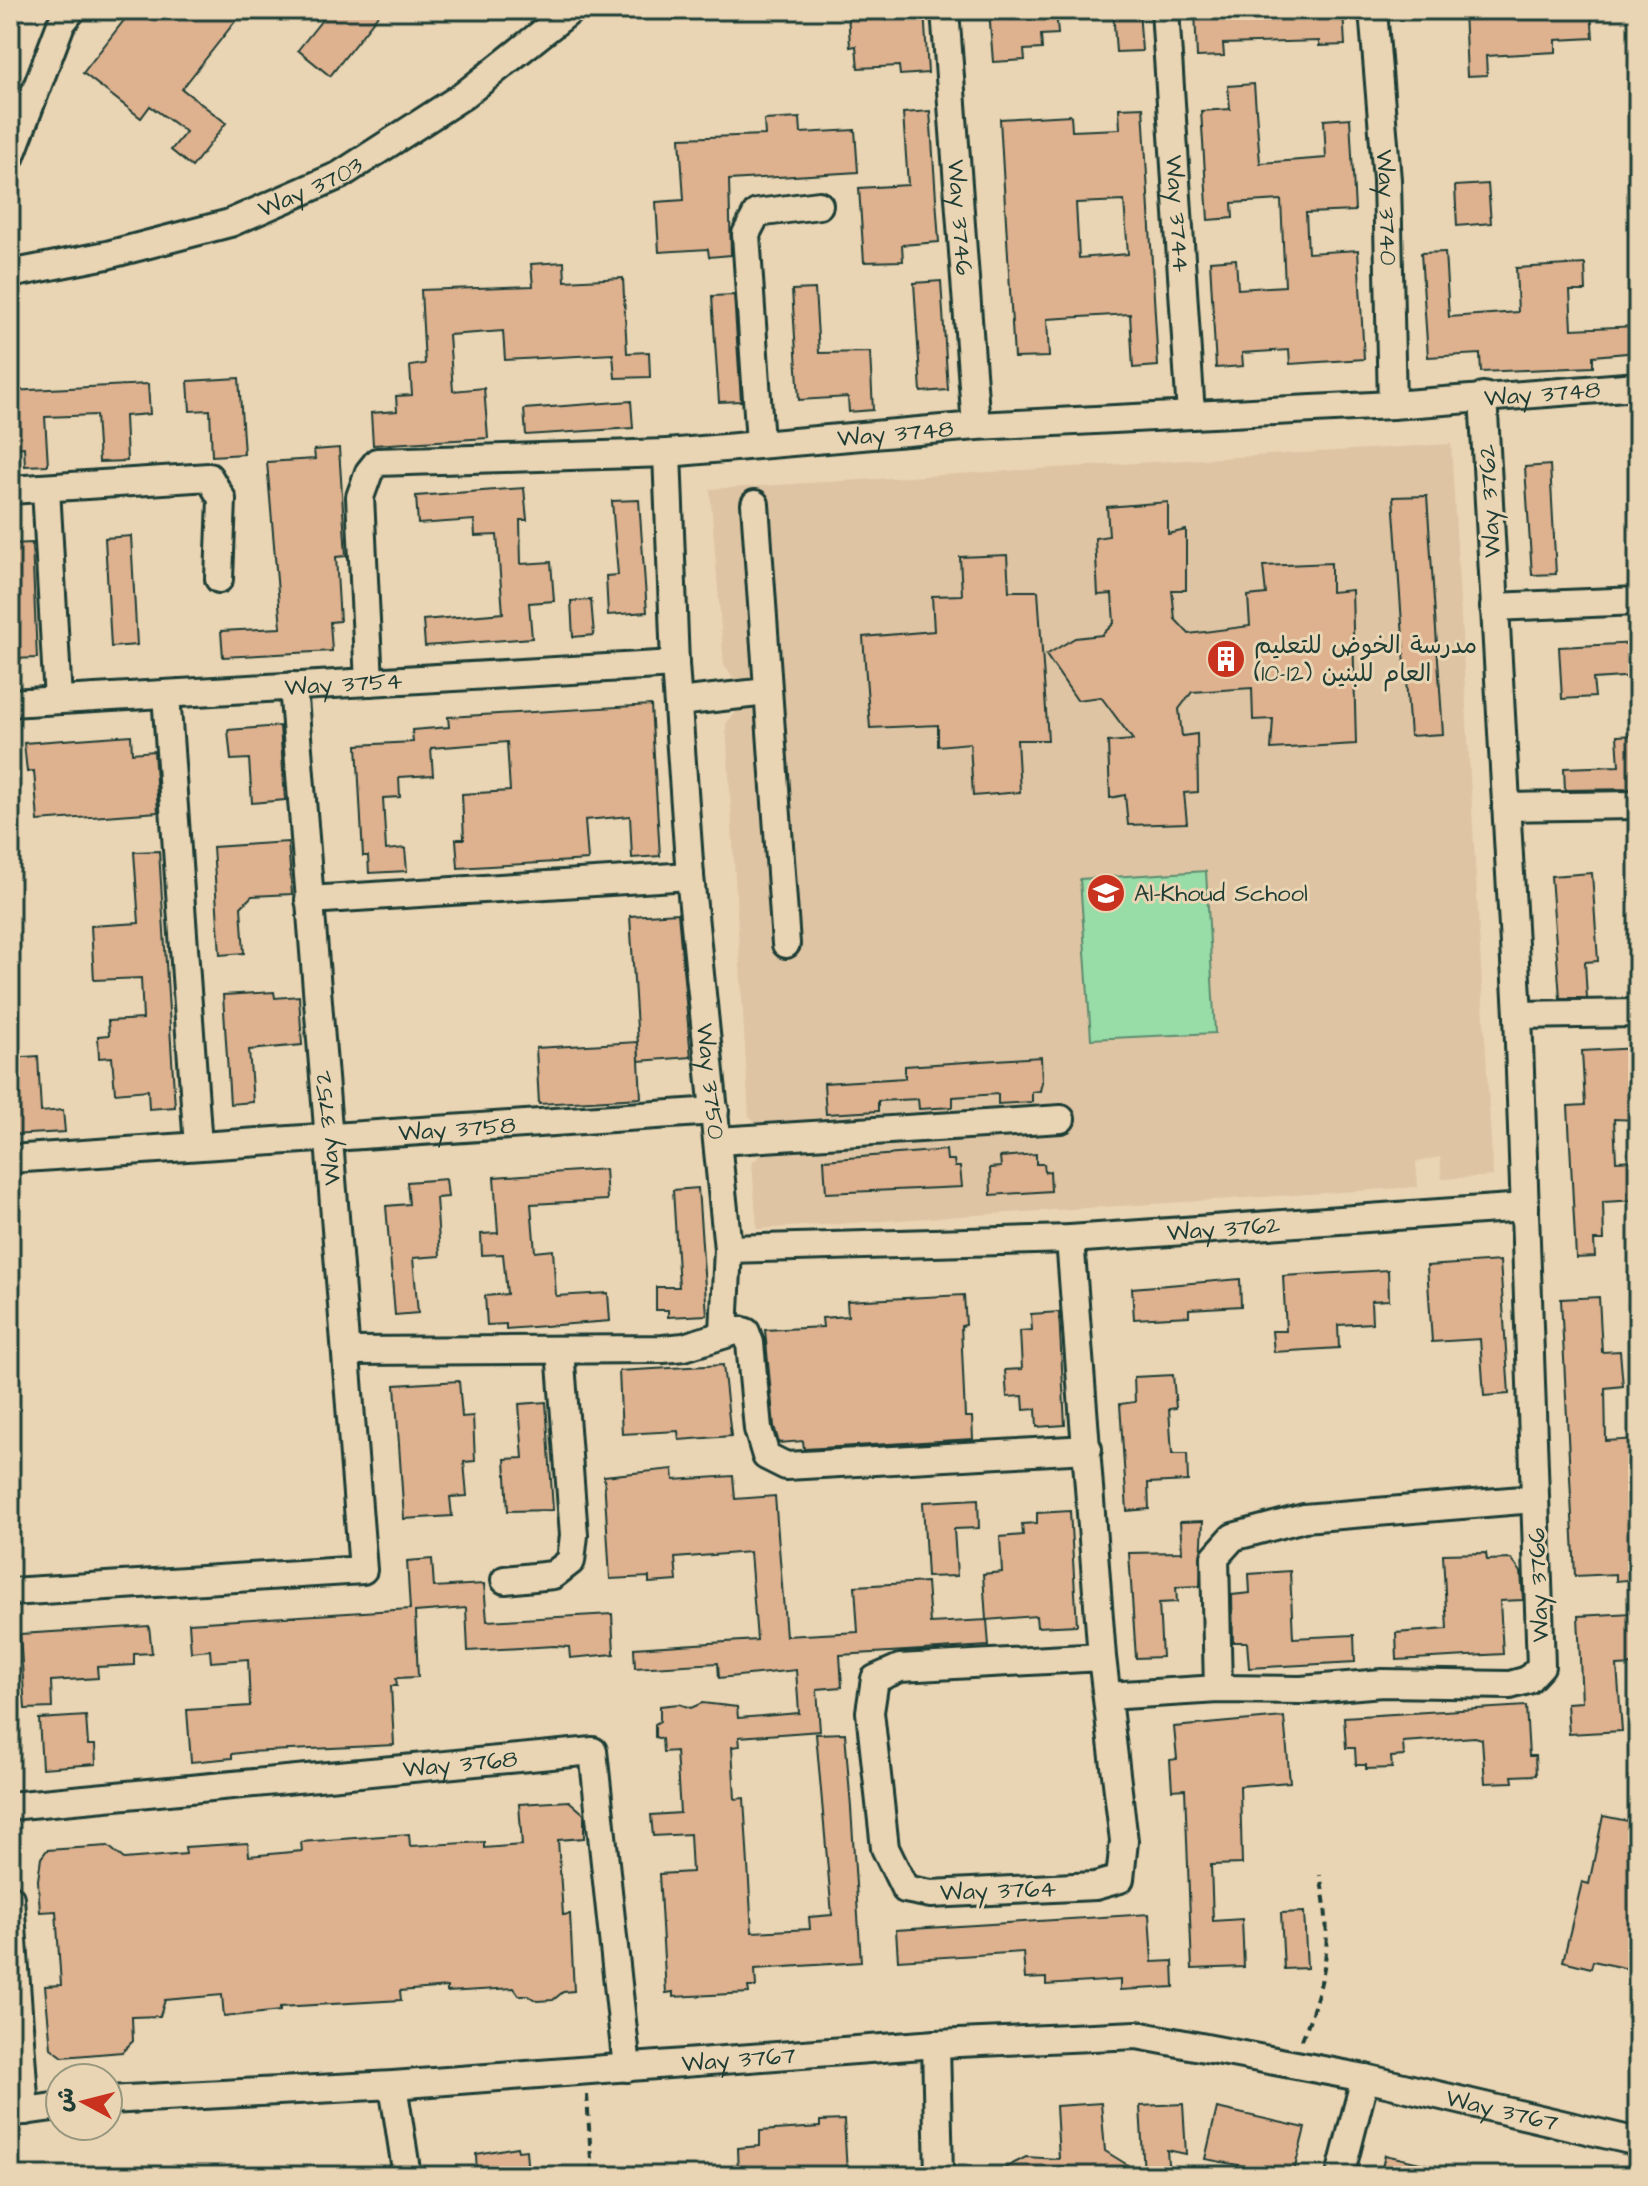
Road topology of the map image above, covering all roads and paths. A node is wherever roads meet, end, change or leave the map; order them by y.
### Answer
1 (571, 10) edge
2 (945, 10) edge
3 (1165, 10) edge
4 (1373, 10) edge
5 (59, 15) edge
6 (10, 158) edge
7 (819, 205) dead end
8 (10, 272) edge
9 (1638, 386) edge
10 (1483, 396) junction
11 (1392, 405) junction
12 (1191, 415) junction
13 (976, 426) junction
14 (760, 443) junction
15 (667, 453) junction
16 (46, 489) junction
17 (10, 490) edge
18 (755, 504) dead end
19 (219, 579) dead end
20 (1638, 601) edge
21 (1494, 607) junction
22 (675, 664) junction
23 (369, 682) junction
24 (293, 686) junction
25 (767, 692) junction
26 (166, 694) junction
27 (58, 700) junction
28 (678, 702) junction
29 (10, 703) edge
30 (1638, 805) edge
31 (1506, 807) junction
32 (690, 876) junction
33 (309, 900) junction
34 (786, 944) dead end
35 (1638, 1013) edge
36 (1518, 1015) junction
37 (715, 1111) junction
38 (1061, 1119) dead end
39 (328, 1138) junction
40 (718, 1141) junction
41 (198, 1146) junction
42 (10, 1159) edge
43 (1525, 1207) junction
44 (1070, 1239) junction
45 (728, 1249) junction
46 (724, 1332) junction
47 (560, 1350) junction
48 (348, 1351) junction
49 (1088, 1449) junction
50 (1534, 1499) junction
51 (505, 1580) dead end
52 (10, 1592) edge
53 (1102, 1657) junction
54 (1218, 1689) junction
55 (1107, 1696) junction
56 (10, 1806) edge
57 (1320, 1875) dead end
58 (10, 1898) edge
59 (936, 2044) junction
60 (1292, 2064) junction
61 (627, 2068) junction
62 (586, 2071) junction
63 (1365, 2078) junction
64 (393, 2085) junction
65 (124, 2099) edge
66 (44, 2108) edge
67 (18, 2112) edge
68 (1638, 2142) edge
69 (407, 2176) edge
70 (592, 2176) edge
71 (939, 2176) edge
72 (1340, 2176) edge

1 - 8 street, Way 3703
2 - 13 street, Way 3746
3 - 12 street, Way 3744
4 - 11 street, Way 3740
5 - 6 street
7 - 14 street
9 - 10 street, Way 3748
10 - 11 street, Way 3748
10 - 21 street, Way 3762
11 - 12 street, Way 3748
12 - 13 street, Way 3748
13 - 14 street, Way 3748
14 - 15 street, Way 3748
15 - 22 street, Way 3750
15 - 23 street, Way 3748
16 - 17 street
16 - 19 street
16 - 27 street
18 - 25 street
20 - 21 street
21 - 31 street, Way 3762
22 - 23 street, Way 3754
22 - 28 street, Way 3750
23 - 24 street, Way 3754
24 - 26 street, Way 3754
24 - 33 street, Way 3752
25 - 28 street
25 - 34 street
26 - 27 street, Way 3754
26 - 41 street
27 - 29 street, Way 3754
28 - 32 street, Way 3750
30 - 31 street
31 - 36 street, Way 3762
32 - 33 street
32 - 37 street, Way 3750
33 - 39 street, Way 3752
35 - 36 street
36 - 43 street, Way 3762
37 - 39 street, Way 3758
37 - 40 street, Way 3750
38 - 40 street
39 - 41 street, Way 3758
39 - 48 street, Way 3752
40 - 45 street, Way 3750
41 - 42 street, Way 3758
43 - 44 street, Way 3762
43 - 50 street, Way 3766
44 - 45 street, Way 3762
44 - 49 street, Way 3764
45 - 46 street, Way 3750
46 - 47 street
46 - 49 street
47 - 48 street
47 - 51 street
48 - 52 street, Way 3752
49 - 53 street, Way 3764
50 - 54 street
50 - 54 street, Way 3766
53 - 55 street, Way 3764
53 - 55 street, Way 3764
54 - 55 street, Way 3766
56 - 61 street, Way 3768
57 - 60 path
58 - 67 street
59 - 60 street, Way 3767
59 - 61 street, Way 3767
59 - 71 street
60 - 63 street, Way 3767
61 - 62 street, Way 3767
62 - 64 street, Way 3767
62 - 70 path
63 - 68 street, Way 3767
63 - 72 street
64 - 65 street, Way 3767
64 - 69 street
66 - 67 street

